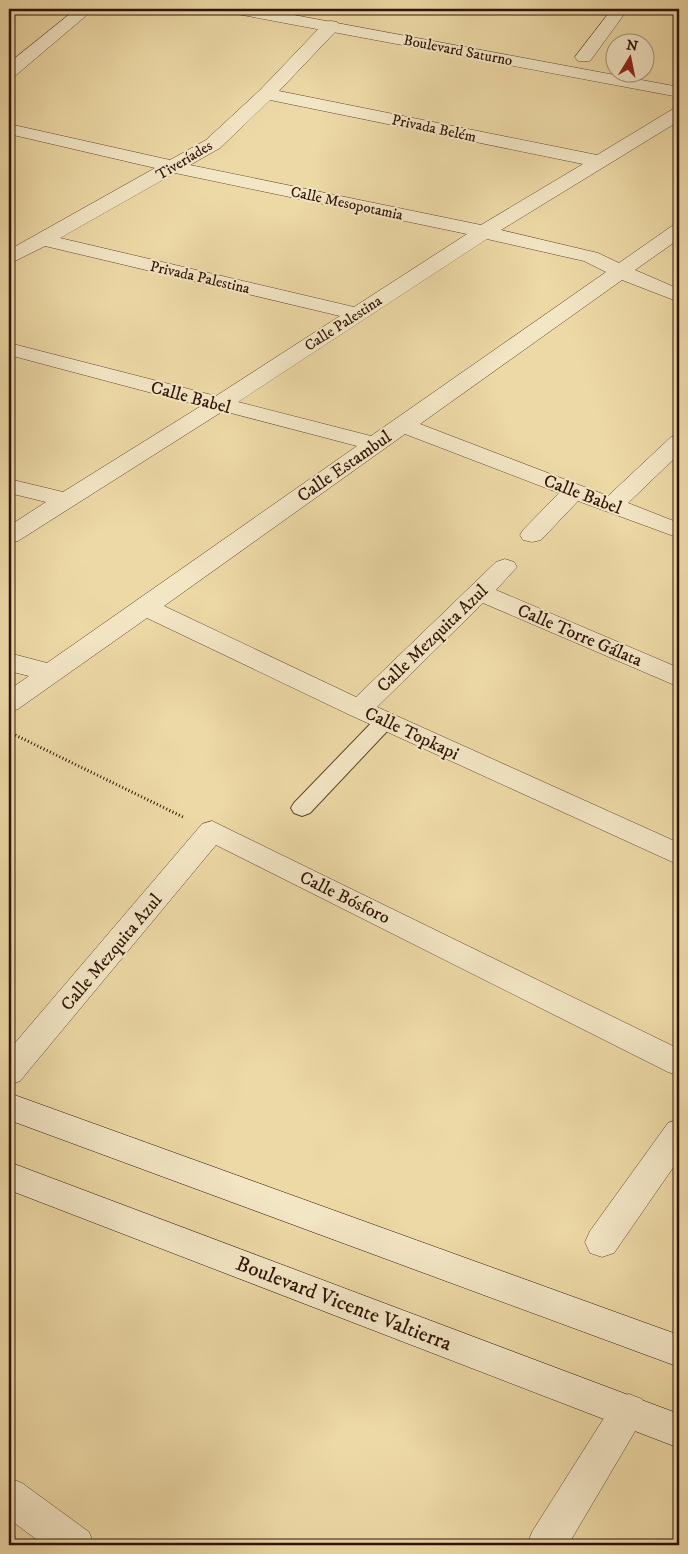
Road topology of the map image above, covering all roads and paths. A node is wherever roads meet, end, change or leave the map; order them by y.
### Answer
1 (86, 9) edge
2 (237, 9) edge
3 (344, 9) edge
4 (620, 9) edge
5 (365, 14) dead end
6 (331, 26) junction
7 (565, 54) dead end
8 (9, 72) edge
9 (679, 92) edge
10 (266, 94) junction
11 (679, 113) edge
12 (9, 129) edge
13 (602, 162) junction
14 (174, 166) junction
15 (679, 230) edge
16 (484, 232) junction
17 (43, 240) junction
18 (9, 258) edge
19 (623, 271) junction
20 (679, 296) edge
21 (357, 314) junction
22 (9, 349) edge
23 (219, 404) junction
24 (402, 424) junction
25 (679, 442) edge
26 (374, 444) junction
27 (9, 486) edge
28 (574, 491) junction
29 (67, 500) junction
30 (612, 505) junction
31 (679, 531) edge
32 (532, 535) dead end
33 (9, 536) edge
34 (505, 567) dead end
35 (480, 592) junction
36 (146, 607) junction
37 (9, 662) edge
38 (51, 673) junction
39 (679, 678) edge
40 (9, 703) edge
41 (359, 709) junction
42 (385, 721) junction
43 (9, 732) edge
44 (302, 808) dead end
45 (212, 831) junction
46 (679, 855) edge
47 (679, 1063) edge
48 (9, 1072) edge
49 (9, 1106) edge
50 (679, 1133) edge
51 (9, 1176) edge
52 (602, 1242) dead end
53 (679, 1351) edge
54 (630, 1412) junction
55 (679, 1431) edge
56 (9, 1496) edge
57 (75, 1545) edge
58 (546, 1545) edge

1 - 8 street
2 - 6 street, Boulevard Saturno
3 - 5 street
4 - 7 street
6 - 9 street, Boulevard Saturno
6 - 10 street, Tiveríades
10 - 13 street, Privada Belém
10 - 14 street, Tiveríades
11 - 13 street, Calle Palestina
12 - 14 street, Calle Mesopotamia
13 - 16 street, Calle Palestina
14 - 16 street, Calle Mesopotamia
14 - 17 street, Tiveríades
15 - 19 street, Calle Estambul
16 - 19 street, Calle Mesopotamia
16 - 21 street, Calle Palestina
17 - 18 street, Tiveríades
17 - 21 street, Privada Palestina
19 - 20 street, Calle Mesopotamia
19 - 24 street, Calle Estambul
21 - 23 street, Calle Palestina
22 - 23 street, Calle Babel
23 - 26 street, Calle Babel
23 - 29 street, Calle Palestina
24 - 26 street, Calle Estambul
24 - 28 street, Calle Babel
25 - 30 street
26 - 36 street, Calle Estambul
27 - 29 street
28 - 30 street, Calle Babel
28 - 32 street
29 - 33 street, Calle Palestina
30 - 31 street, Calle Babel
34 - 35 street, Calle Mezquita Azul
35 - 39 street, Calle Torre Gálata
35 - 41 street, Calle Mezquita Azul
36 - 38 street, Calle Estambul
36 - 41 street, Calle Topkapi
37 - 38 street
38 - 40 street, Calle Estambul
41 - 42 street, Calle Topkapi
42 - 44 lane
42 - 46 street, Calle Topkapi
43 - 45 path
45 - 47 street, Calle Bósforo
45 - 48 street, Calle Mezquita Azul
49 - 53 street
50 - 52 street
51 - 54 street, Boulevard Vicente Valtierra
54 - 55 street, Boulevard Vicente Valtierra
54 - 58 street
56 - 57 street

